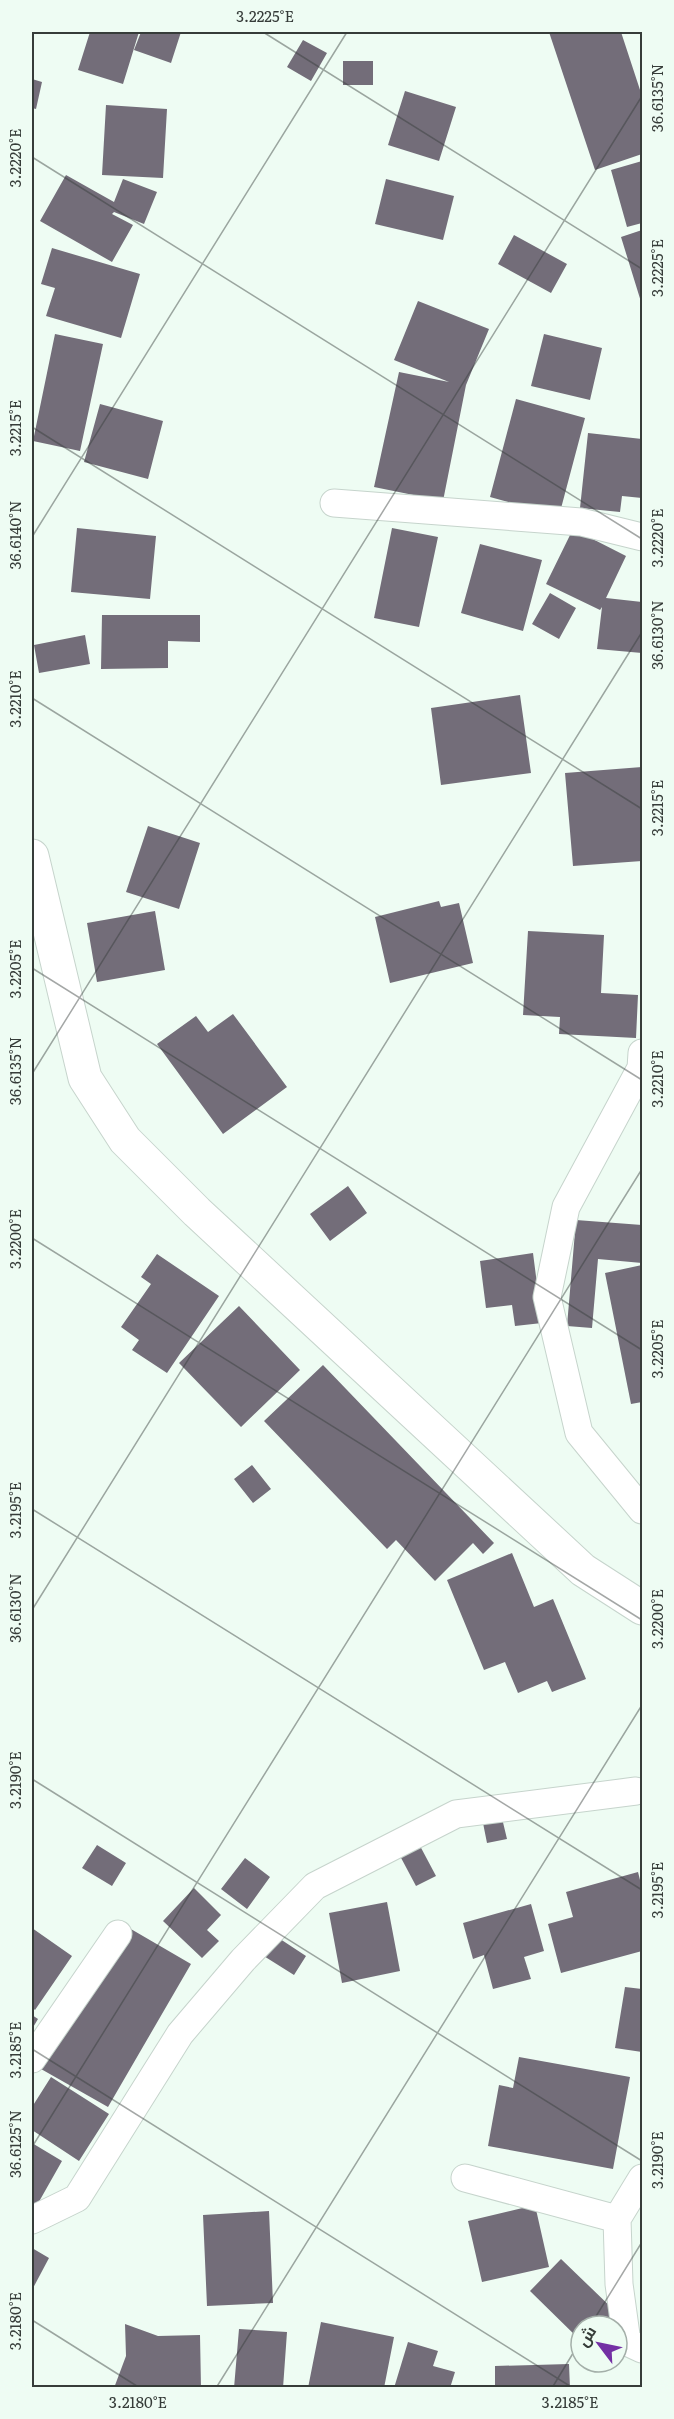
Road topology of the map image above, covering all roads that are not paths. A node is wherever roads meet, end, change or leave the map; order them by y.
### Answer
1 (334, 503) dead end
2 (642, 537) edge
3 (32, 856) edge
4 (642, 1053) edge
5 (642, 1510) edge
6 (642, 1608) edge
7 (636, 1791) dead end
8 (118, 1934) dead end
9 (32, 2059) edge
10 (465, 2178) dead end
11 (642, 2178) edge
12 (617, 2219) junction
13 (32, 2220) edge
14 (642, 2349) edge

1 - 2 street
3 - 6 main road
4 - 5 street
7 - 13 street
8 - 9 street
10 - 12 street
11 - 12 street
12 - 14 street

